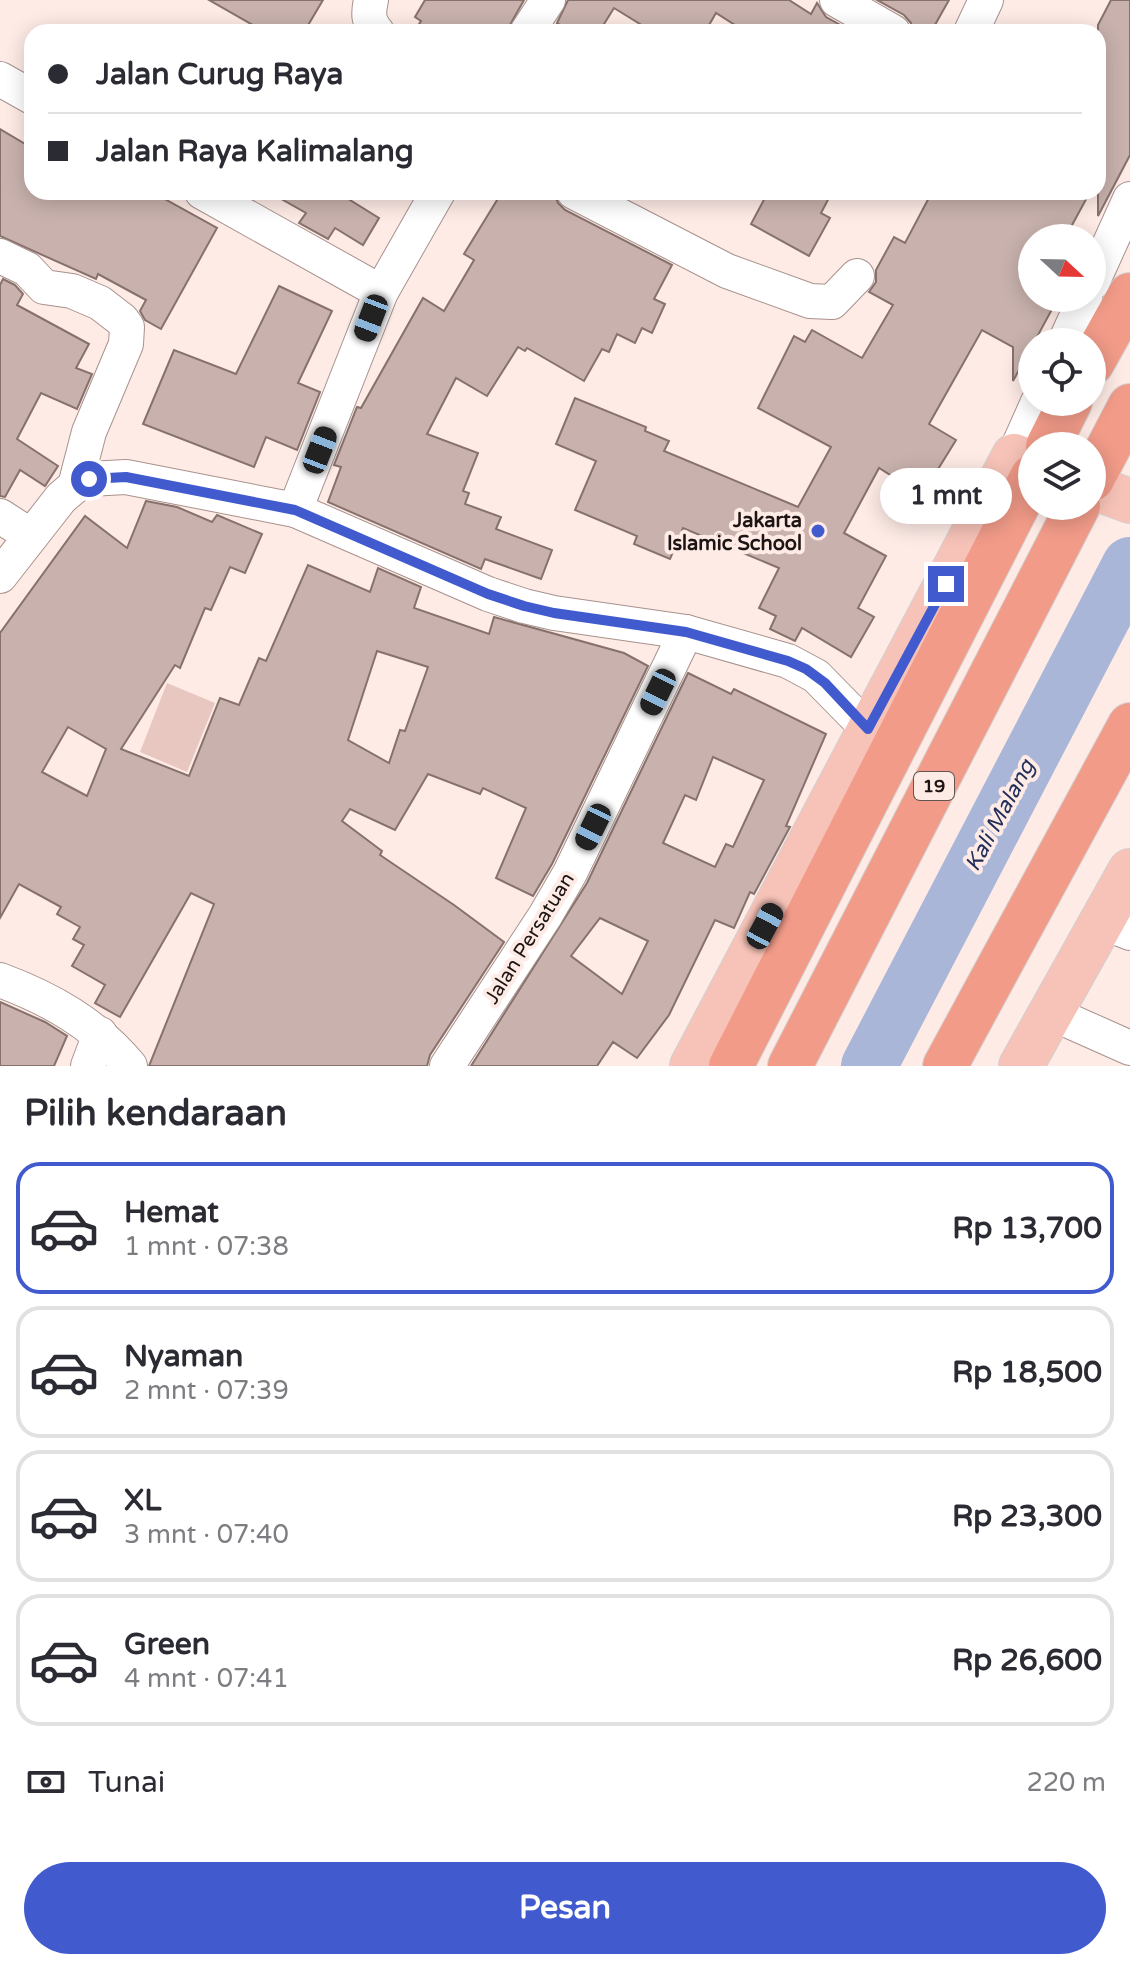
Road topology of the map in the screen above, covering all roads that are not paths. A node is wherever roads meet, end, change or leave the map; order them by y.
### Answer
1 (371, 0) edge
2 (548, 0) edge
3 (837, 0) edge
4 (986, 0) edge
5 (370, 24) edge
6 (532, 24) edge
7 (879, 24) edge
8 (975, 24) edge
9 (0, 79) edge
10 (24, 92) edge
11 (1130, 199) edge
12 (216, 200) edge
13 (433, 200) edge
14 (589, 200) edge
15 (1106, 252) edge
16 (0, 256) edge
17 (857, 276) dead end
18 (381, 292) junction
19 (1130, 295) edge
20 (1106, 338) edge
21 (1130, 406) edge
22 (1106, 452) edge
23 (1018, 481) edge
24 (75, 486) junction
25 (1018, 486) edge
26 (1106, 492) edge
27 (1130, 501) edge
28 (295, 510) junction
29 (0, 516) edge
30 (1071, 520) edge
31 (31, 536) junction
32 (0, 576) edge
33 (686, 632) junction
34 (1130, 725) edge
35 (868, 729) junction
36 (1130, 871) edge
37 (1116, 928) edge
38 (0, 980) edge
39 (1049, 1012) junction
40 (100, 1034) junction
41 (1130, 1048) edge
42 (88, 1066) edge
43 (130, 1066) edge
44 (447, 1066) edge
45 (692, 1066) edge
46 (731, 1066) edge
47 (790, 1066) edge
48 (945, 1066) edge
49 (1021, 1066) edge

1 - 5 street
2 - 6 street
3 - 7 street
4 - 8 street
9 - 10 street
11 - 15 street
12 - 18 street
13 - 18 street
14 - 17 street
16 - 24 street
18 - 28 street
19 - 20 highway
21 - 22 highway
23 - 35 main road
24 - 28 street
24 - 31 street
25 - 46 highway
26 - 27 main road
28 - 33 street
29 - 31 street
30 - 47 highway, 19
31 - 32 street
33 - 35 street
33 - 44 street, Jalan Persatuan
34 - 48 highway
35 - 45 main road
36 - 37 main road
37 - 39 main road
38 - 40 street
39 - 41 street
39 - 49 main road
40 - 42 street
40 - 43 street

